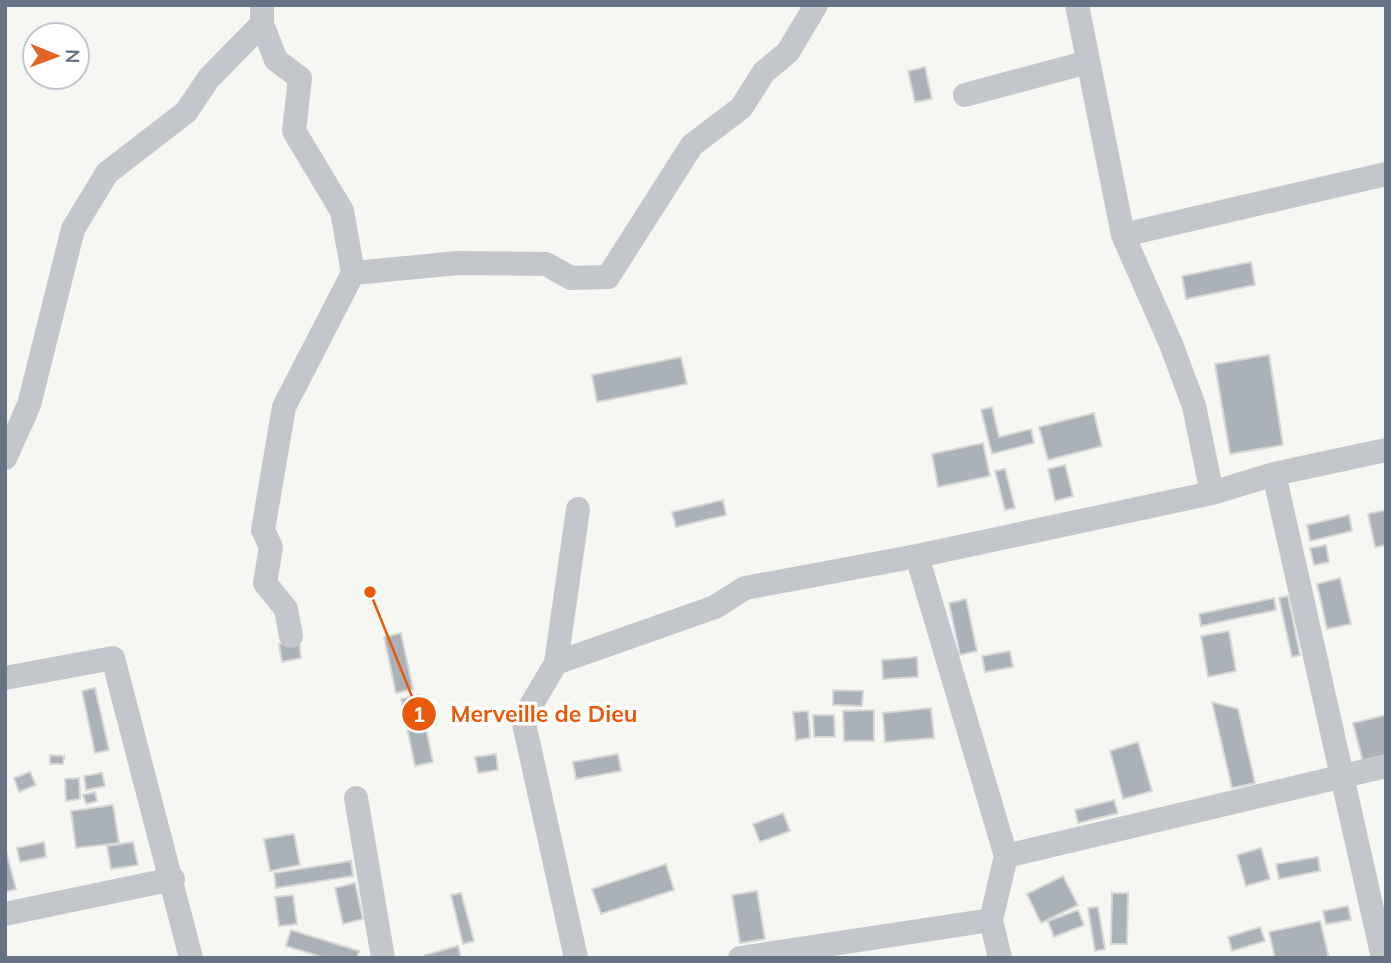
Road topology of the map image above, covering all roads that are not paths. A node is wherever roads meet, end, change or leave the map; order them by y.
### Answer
1 (816, 5) edge
2 (1077, 5) edge
3 (262, 14) edge
4 (1088, 62) junction
5 (965, 94) dead end
6 (1386, 174) edge
7 (1122, 235) junction
8 (353, 273) junction
9 (1386, 450) edge
10 (5, 458) edge
11 (1274, 474) junction
12 (1212, 493) junction
13 (578, 509) dead end
14 (917, 556) junction
15 (291, 636) dead end
16 (556, 663) junction
17 (5, 678) edge
18 (1386, 766) edge
19 (1342, 774) junction
20 (356, 798) dead end
21 (1006, 856) junction
22 (173, 879) junction
23 (5, 914) edge
24 (991, 920) junction
25 (777, 955) edge
26 (191, 958) edge
27 (383, 958) edge
28 (576, 958) edge
29 (740, 958) edge
30 (1000, 958) edge
31 (1383, 958) edge

1 - 8 street
2 - 4 street
3 - 8 street
3 - 10 street
4 - 5 street
4 - 7 street
6 - 7 street
7 - 12 street
8 - 15 street
9 - 11 street
11 - 12 street
11 - 19 street
12 - 14 street
13 - 16 street
14 - 16 street
14 - 21 street
16 - 28 street
17 - 22 street
18 - 19 street
19 - 21 street
19 - 31 street
20 - 27 street
21 - 24 street
22 - 23 street
22 - 26 street
24 - 25 street
24 - 30 street
25 - 29 street

